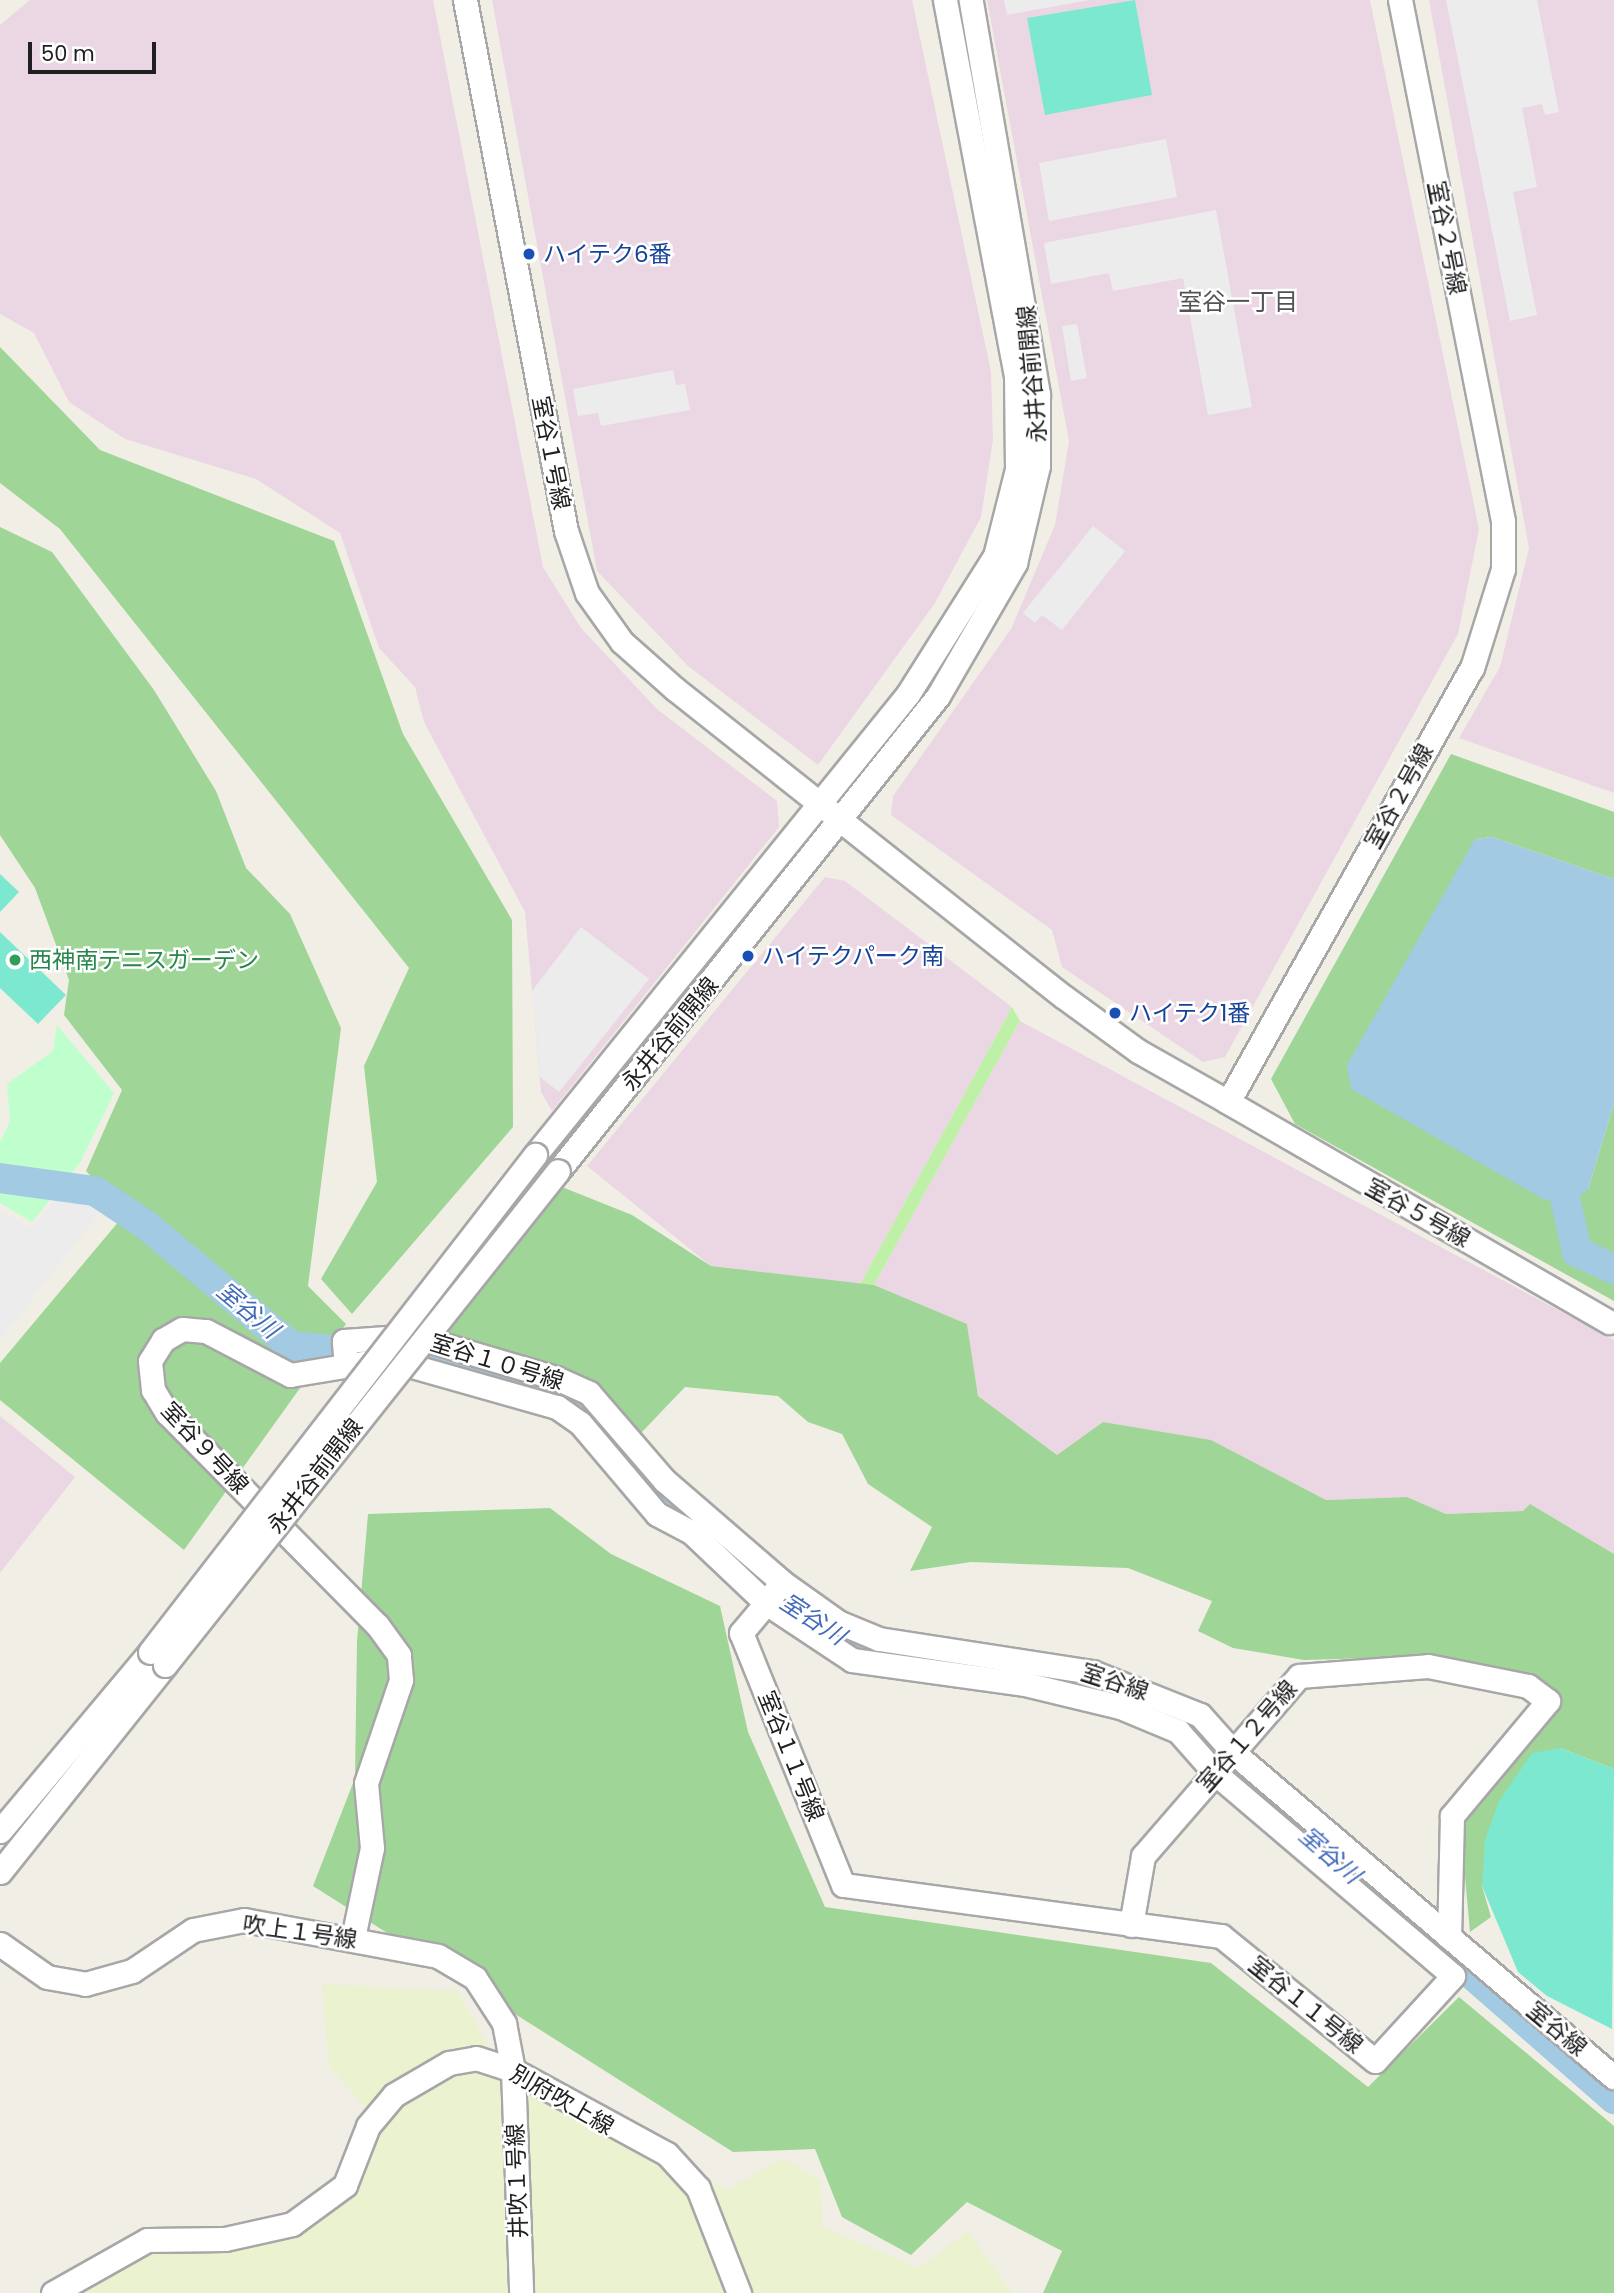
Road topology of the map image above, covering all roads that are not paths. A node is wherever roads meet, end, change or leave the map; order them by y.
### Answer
1 (465, 0) edge
2 (945, 0) edge
3 (971, 0) edge
4 (1400, 0) edge
5 (820, 803) junction
6 (842, 821) junction
7 (1228, 1102) junction
8 (1609, 1322) dead end
9 (346, 1366) junction
10 (782, 1582) junction
11 (766, 1604) junction
12 (158, 1659) junction
13 (1234, 1753) junction
14 (1216, 1774) junction
15 (0, 1831) edge
16 (0, 1871) edge
17 (1131, 1925) junction
18 (1449, 1937) junction
19 (354, 1938) junction
20 (0, 1944) edge
21 (513, 2070) junction
22 (1614, 2077) edge
23 (52, 2293) edge
24 (522, 2293) edge
25 (739, 2293) edge

1 - 5 street, 室谷１号線
2 - 5 street, 永井谷前開線
3 - 6 street, 永井谷前開線
4 - 7 street, 室谷２号線
5 - 6 street, 室谷１号線
5 - 12 street, 永井谷前開線, bridge
6 - 7 street
6 - 12 street, 永井谷前開線, bridge
7 - 8 street, 室谷５号線
9 - 10 street, 室谷１０号線
9 - 11 street, 室谷９号線
9 - 19 street, 室谷９号線
10 - 11 street
10 - 13 street, 室谷線
11 - 14 street, 室谷１１号線
11 - 17 street, 室谷１１号線
12 - 15 street, 永井谷前開線
12 - 16 street, 永井谷前開線
13 - 14 street, 室谷１２号線
13 - 18 street, 室谷線
13 - 18 street, 室谷１２号線
14 - 17 street, 室谷１２号線
14 - 17 street, 室谷１１号線
18 - 22 street, 室谷線
19 - 20 street, 吹上１号線
19 - 21 street, 吹上１号線
21 - 23 street, 別府吹上線
21 - 24 street, 井吹１号線
21 - 25 street, 別府吹上線

